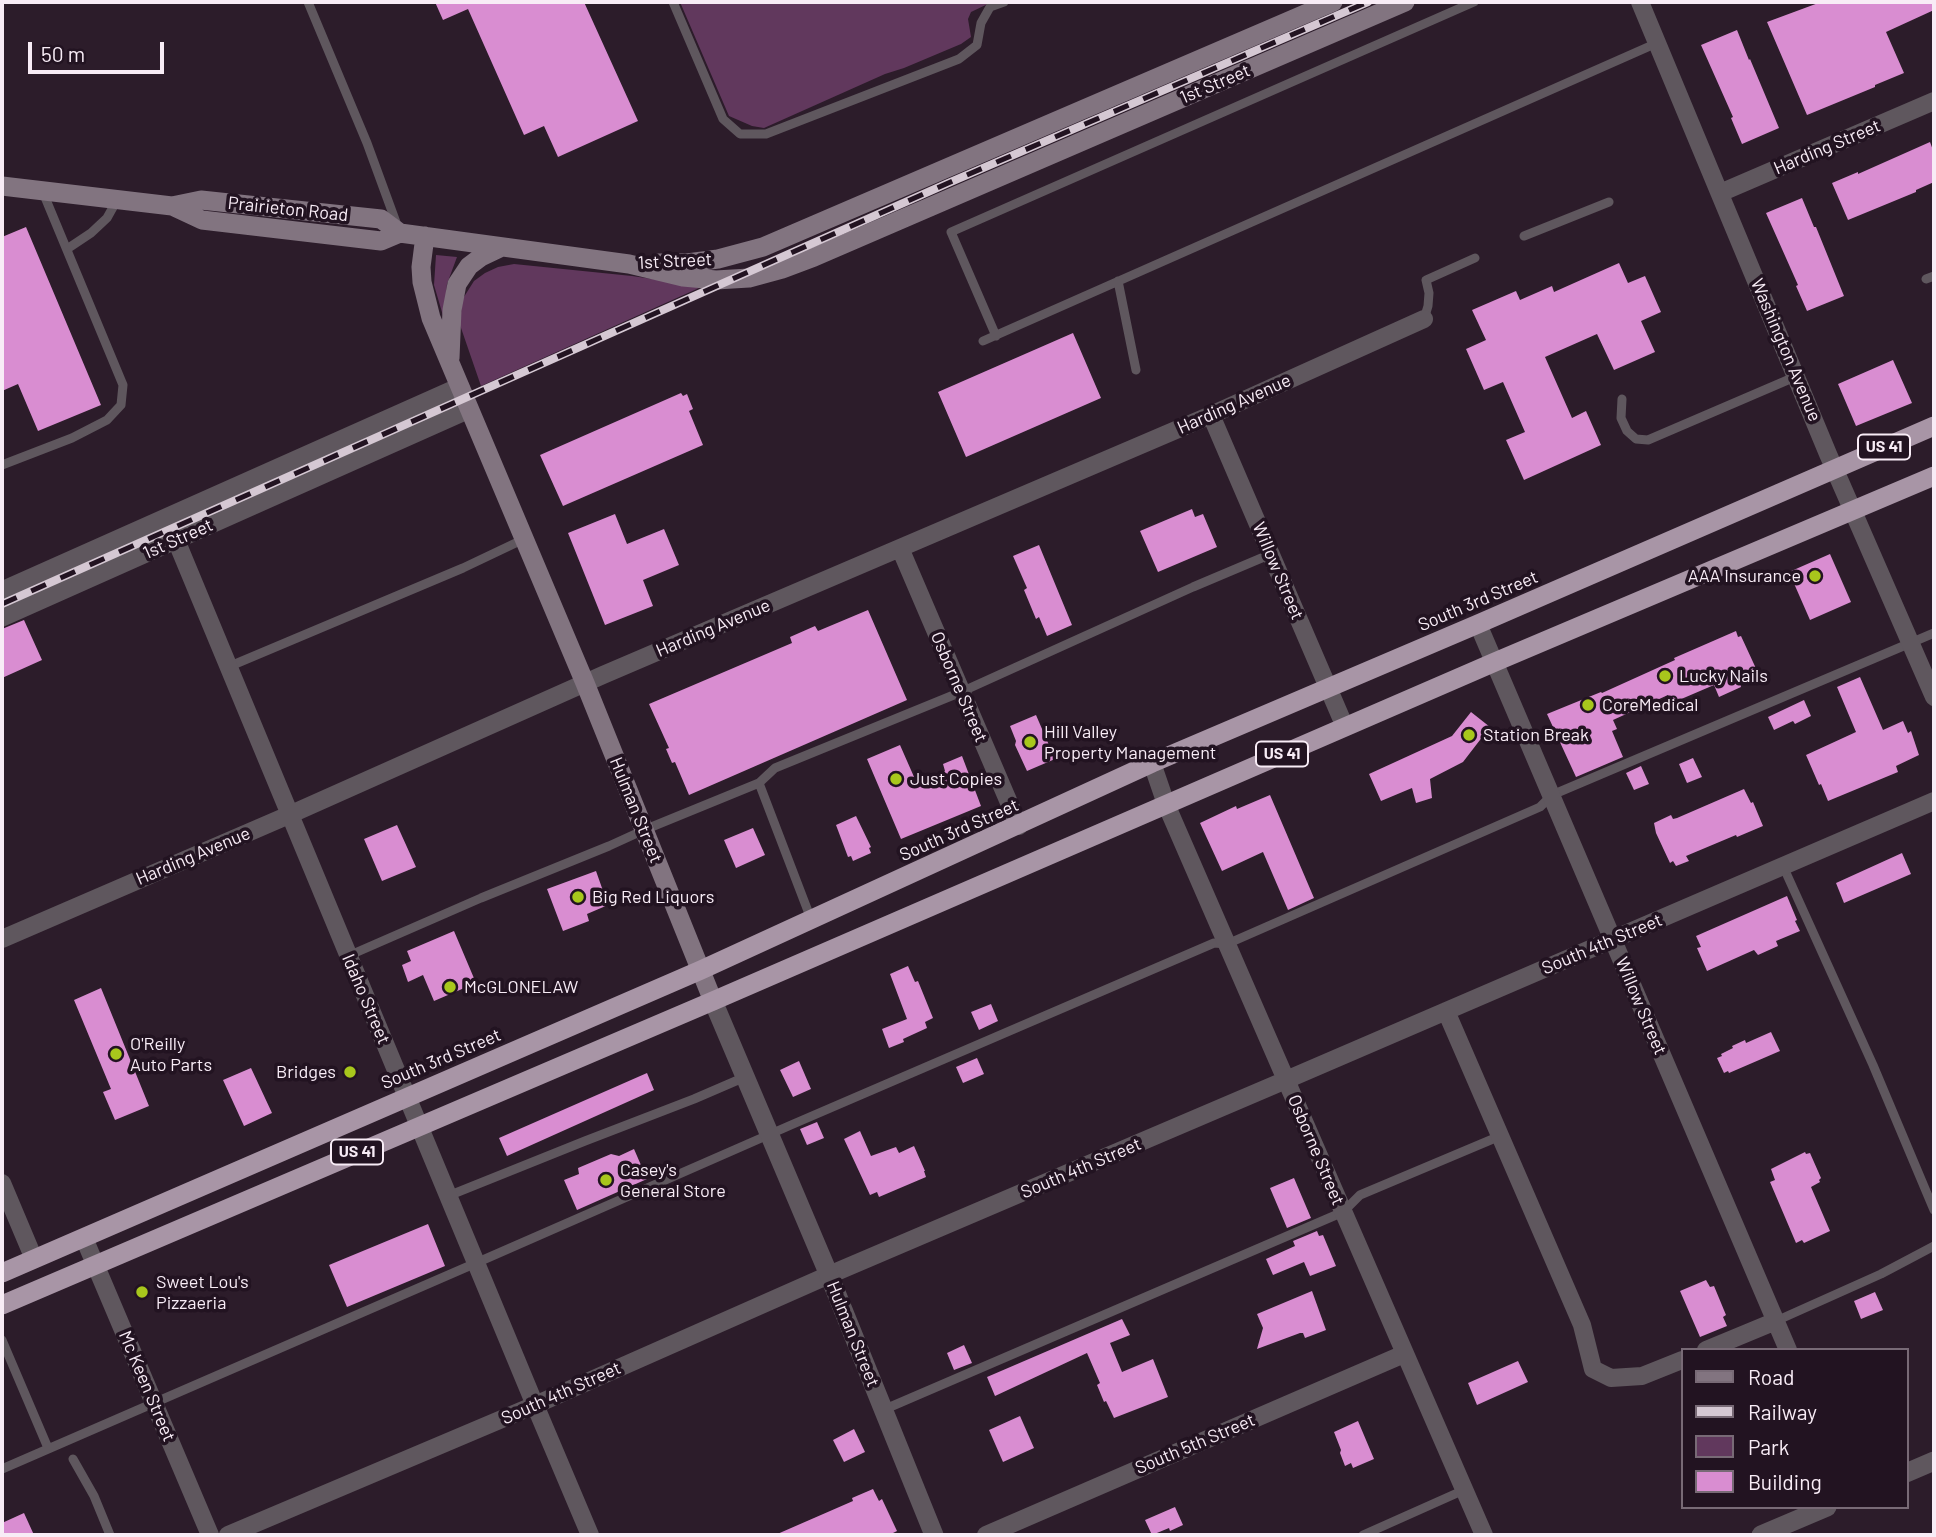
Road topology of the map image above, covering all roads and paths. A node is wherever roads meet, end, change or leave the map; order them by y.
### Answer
1 (308, 2) edge
2 (673, 2) edge
3 (1004, 2) edge
4 (1333, 2) edge
5 (1405, 2) edge
6 (1474, 2) edge
7 (1640, 2) edge
8 (1657, 43) junction
9 (1934, 101) edge
10 (2, 186) edge
11 (42, 190) junction
12 (1720, 193) junction
13 (117, 200) junction
14 (1609, 202) dead end
15 (400, 233) junction
16 (425, 236) junction
17 (1524, 236) dead end
18 (503, 247) junction
19 (67, 249) junction
20 (1475, 258) dead end
21 (629, 264) junction
22 (1118, 281) junction
23 (1424, 319) joint
24 (996, 335) junction
25 (983, 341) dead end
26 (450, 362) junction
27 (1136, 370) dead end
28 (1797, 376) junction
29 (460, 387) junction
30 (1622, 399) dead end
31 (469, 409) junction
32 (1211, 415) junction
33 (1934, 426) edge
34 (2, 465) edge
35 (1834, 468) junction
36 (1934, 475) edge
37 (1853, 512) junction
38 (524, 539) junction
39 (176, 540) junction
40 (900, 548) junction
41 (1271, 554) junction
42 (2, 591) edge
43 (2, 617) edge
44 (1478, 624) junction
45 (1934, 633) edge
46 (1911, 643) junction
47 (1495, 662) junction
48 (228, 667) junction
49 (585, 683) junction
50 (1328, 687) junction
51 (961, 692) junction
52 (1934, 697) edge
53 (1345, 727) junction
54 (1152, 763) junction
55 (759, 783) junction
56 (1552, 795) junction
57 (1934, 801) edge
58 (1166, 804) junction
59 (289, 815) junction
60 (1019, 826) junction
61 (644, 830) junction
62 (1783, 866) junction
63 (811, 919) junction
64 (2, 939) edge
65 (1612, 939) junction
66 (1227, 944) junction
67 (348, 956) junction
68 (701, 970) junction
69 (713, 1001) junction
70 (1446, 1011) junction
71 (745, 1077) junction
72 (1286, 1080) junction
73 (407, 1096) junction
74 (419, 1125) junction
75 (769, 1134) junction
76 (1500, 1136) junction
77 (2, 1183) edge
78 (448, 1196) junction
79 (1934, 1210) edge
80 (1343, 1212) junction
81 (84, 1237) junction
82 (1934, 1245) edge
83 (34, 1259) junction
84 (476, 1263) junction
85 (96, 1264) junction
86 (2, 1273) edge
87 (829, 1275) junction
88 (2, 1306) edge
89 (1776, 1321) junction
90 (2, 1340) edge
91 (1711, 1348) edge
92 (1787, 1348) edge
93 (1404, 1354) junction
94 (1680, 1361) edge
95 (154, 1401) junction
96 (535, 1405) junction
97 (883, 1410) junction
98 (48, 1448) junction
99 (73, 1459) dead end
100 (1934, 1461) edge
101 (2, 1469) edge
102 (1908, 1472) edge
103 (1464, 1490) junction
104 (1822, 1509) edge
105 (110, 1535) edge
106 (210, 1535) edge
107 (228, 1535) edge
108 (590, 1535) edge
109 (934, 1535) edge
110 (986, 1535) edge
111 (1363, 1535) edge
112 (1484, 1535) edge
113 (1761, 1535) edge

1 - 15 lane
2 - 3 lane
4 - 21 main road, 1st Street
5 - 21 main road, 1st Street
6 - 24 lane
7 - 8 street, Washington Avenue
8 - 12 street, Washington Avenue
8 - 22 lane
9 - 12 street, Harding Street
10 - 11 main road, Prairieton Road
11 - 13 main road, Prairieton Road
11 - 19 lane
12 - 28 street, Washington Avenue
13 - 15 main road, Prairieton Road
13 - 19 lane
14 - 17 lane
15 - 16 main road, Prairieton Road
16 - 18 main road, Prairieton Road
16 - 26 main road, Hulman Street
18 - 21 main road, Prairieton Road
18 - 26 main road
19 - 34 lane
20 - 23 lane
22 - 24 lane
22 - 27 lane
23 - 32 street, Harding Avenue
24 - 25 lane
26 - 29 main road, Hulman Street
28 - 30 lane
28 - 35 street, Washington Avenue
29 - 31 main road, Hulman Street
29 - 42 street, 1st Street
31 - 38 main road, Hulman Street
31 - 39 street, 1st Street
32 - 40 street, Harding Avenue
32 - 41 street, Willow Street
33 - 35 highway, South 3rd Street / US 41
35 - 37 street, Washington Avenue
35 - 44 highway, South 3rd Street / US 41
36 - 37 highway, US 41
37 - 46 street, Washington Avenue
37 - 47 highway, US 41
38 - 48 lane
38 - 49 main road, Hulman Street
39 - 43 street, 1st Street
39 - 48 street, Idaho Street
40 - 49 street, Harding Avenue
40 - 51 street, Osborne Street
41 - 50 street, Willow Street
41 - 51 lane
44 - 47 street, Willow Street
44 - 50 highway, South 3rd Street / US 41
45 - 46 lane
46 - 52 street, Washington Avenue
46 - 56 lane
47 - 53 highway, US 41
47 - 56 street, Willow Street
48 - 59 street, Idaho Street
49 - 59 street, Harding Avenue
49 - 61 main road, Hulman Street
50 - 53 street, Willow Street
50 - 54 highway, South 3rd Street / US 41
51 - 55 lane
51 - 60 street, Osborne Street
53 - 58 highway, US 41
54 - 58 street, Osborne Street
54 - 60 highway, South 3rd Street / US 41
55 - 61 lane
55 - 63 lane
56 - 65 street, Willow Street
56 - 66 lane
57 - 62 street, South 4th Street
58 - 66 street, Osborne Street
58 - 69 highway, US 41
59 - 64 street, Harding Avenue
59 - 67 street, Idaho Street
60 - 63 highway, South 3rd Street / US 41
61 - 67 lane
61 - 68 main road, Hulman Street
62 - 65 street, South 4th Street
62 - 79 lane
63 - 68 highway, South 3rd Street / US 41
65 - 70 street, South 4th Street
65 - 89 street, Willow Street
66 - 72 street, Osborne Street
66 - 75 lane
67 - 73 street, Idaho Street
68 - 69 main road, Hulman Street
68 - 73 highway, South 3rd Street / US 41
69 - 71 street, Hulman Street
69 - 74 highway, US 41
70 - 72 street, South 4th Street
70 - 76 street
71 - 75 street, Hulman Street
71 - 78 lane
72 - 80 street, Osborne Street
72 - 87 street, South 4th Street
73 - 74 street, Idaho Street
73 - 81 highway, South 3rd Street / US 41
74 - 78 street, Idaho Street
74 - 85 highway, US 41
75 - 84 lane
75 - 87 street, Hulman Street
76 - 80 lane
76 - 94 street
77 - 83 street
78 - 84 street, Idaho Street
80 - 93 street, Osborne Street
80 - 97 lane
81 - 83 highway, South 3rd Street / US 41
81 - 85 street, Mc Keen Street
82 - 89 lane
83 - 86 highway, South 3rd Street / US 41
84 - 95 lane
84 - 96 street, Idaho Street
85 - 88 highway, US 41
85 - 95 street, Mc Keen Street
87 - 96 street, South 4th Street
87 - 97 street, Hulman Street
89 - 91 street
89 - 92 street, Willow Street
90 - 98 lane
93 - 103 street, Osborne Street
93 - 110 street, South 5th Street
95 - 98 lane
95 - 106 street, Mc Keen Street
96 - 107 street, South 4th Street
96 - 108 street, Idaho Street
97 - 109 street, Hulman Street
98 - 101 lane
99 - 105 lane
100 - 102 street
103 - 111 lane
103 - 112 street, Osborne Street
104 - 113 street

